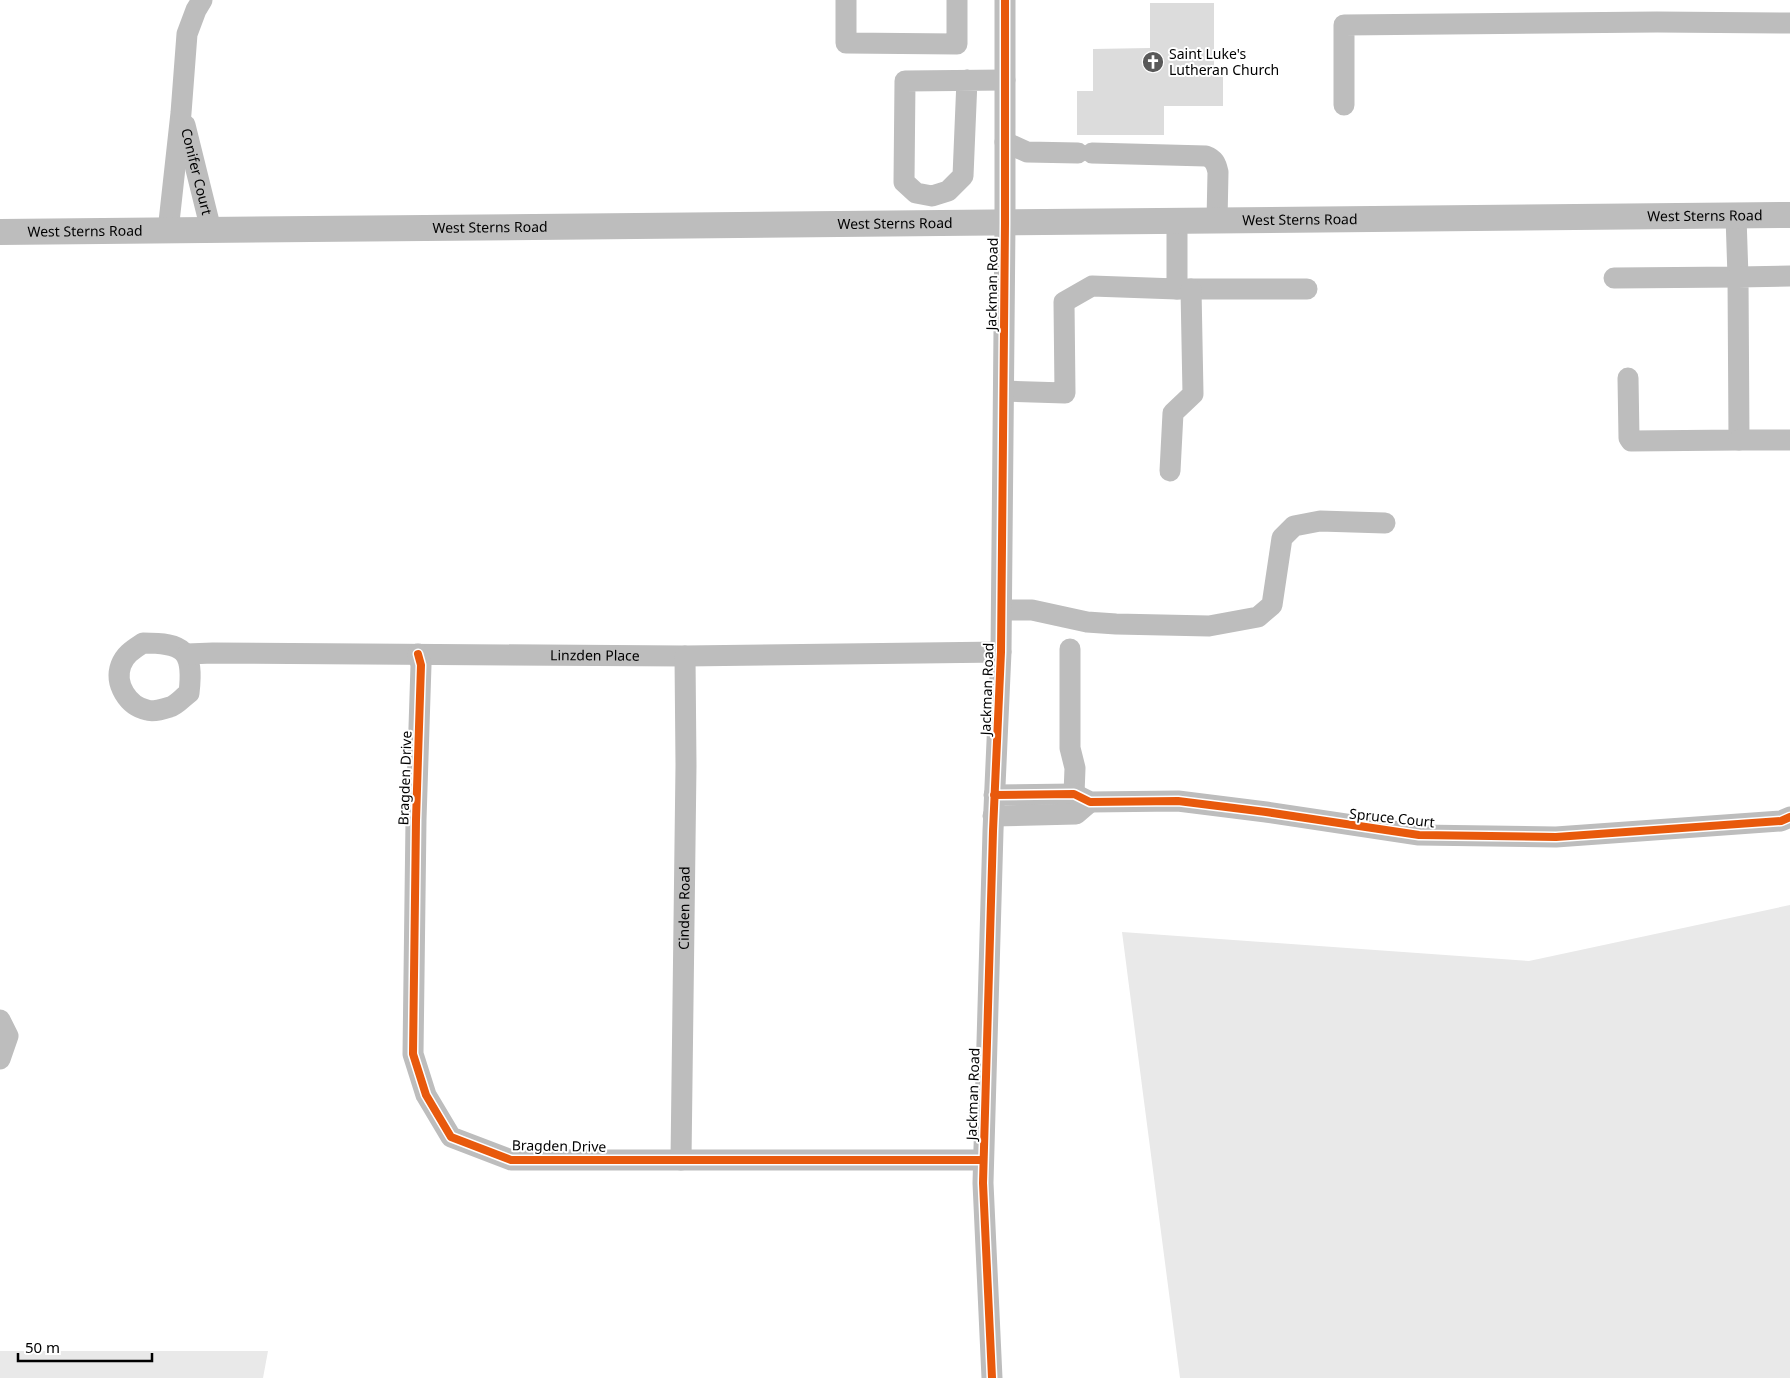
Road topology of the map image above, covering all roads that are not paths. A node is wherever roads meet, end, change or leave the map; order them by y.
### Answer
1 (202, 0) edge
2 (846, 0) edge
3 (956, 0) edge
4 (1005, 0) edge
5 (1790, 23) edge
6 (967, 80) junction
7 (1005, 80) junction
8 (1344, 105) dead end
9 (181, 113) junction
10 (1005, 142) junction
11 (1790, 215) edge
12 (1736, 216) junction
13 (1217, 221) junction
14 (1177, 222) junction
15 (1005, 224) junction
16 (212, 230) junction
17 (168, 231) junction
18 (0, 232) edge
19 (1790, 276) edge
20 (1738, 277) junction
21 (1614, 278) dead end
22 (1184, 289) junction
23 (1307, 289) dead end
24 (1628, 378) dead end
25 (1004, 391) junction
26 (1739, 440) junction
27 (1790, 440) edge
28 (1170, 471) dead end
29 (1385, 523) dead end
30 (1002, 610) junction
31 (1070, 649) dead end
32 (1002, 652) junction
33 (187, 654) dead end
34 (418, 654) junction
35 (685, 656) junction
36 (1082, 798) junction
37 (994, 805) junction
38 (1790, 817) edge
39 (0, 1020) edge
40 (0, 1059) edge
41 (681, 1160) junction
42 (983, 1160) junction
43 (992, 1378) edge

1 - 9 street, Conifer Court
2 - 3 street
4 - 7 street, Jackman Road
5 - 8 street
6 - 6 street
6 - 7 street
7 - 10 street, Jackman Road
9 - 16 street, Conifer Court
9 - 17 street, Conifer Court
10 - 13 street
10 - 15 street, Jackman Road
11 - 12 main road, West Sterns Road
12 - 13 main road, West Sterns Road
12 - 20 street
13 - 14 main road, West Sterns Road
14 - 15 main road, West Sterns Road
14 - 22 street
15 - 16 main road, West Sterns Road
15 - 25 street, Jackman Road
16 - 17 main road, West Sterns Road
17 - 18 main road, West Sterns Road
19 - 20 street
20 - 21 street
20 - 26 street
22 - 23 street
22 - 25 street
22 - 28 street
24 - 26 street
25 - 30 street, Jackman Road
26 - 27 street
29 - 30 street
30 - 32 street, Jackman Road
31 - 36 street
32 - 35 street, Linzden Place
32 - 37 street, Jackman Road
33 - 34 street, Linzden Place
34 - 35 street, Linzden Place
34 - 41 street, Bragden Drive
35 - 41 street, Cinden Road
36 - 37 street, Spruce Court
36 - 38 street, Spruce Court
37 - 42 street, Jackman Road
39 - 40 street
41 - 42 street, Bragden Drive
42 - 43 street, Jackman Road

